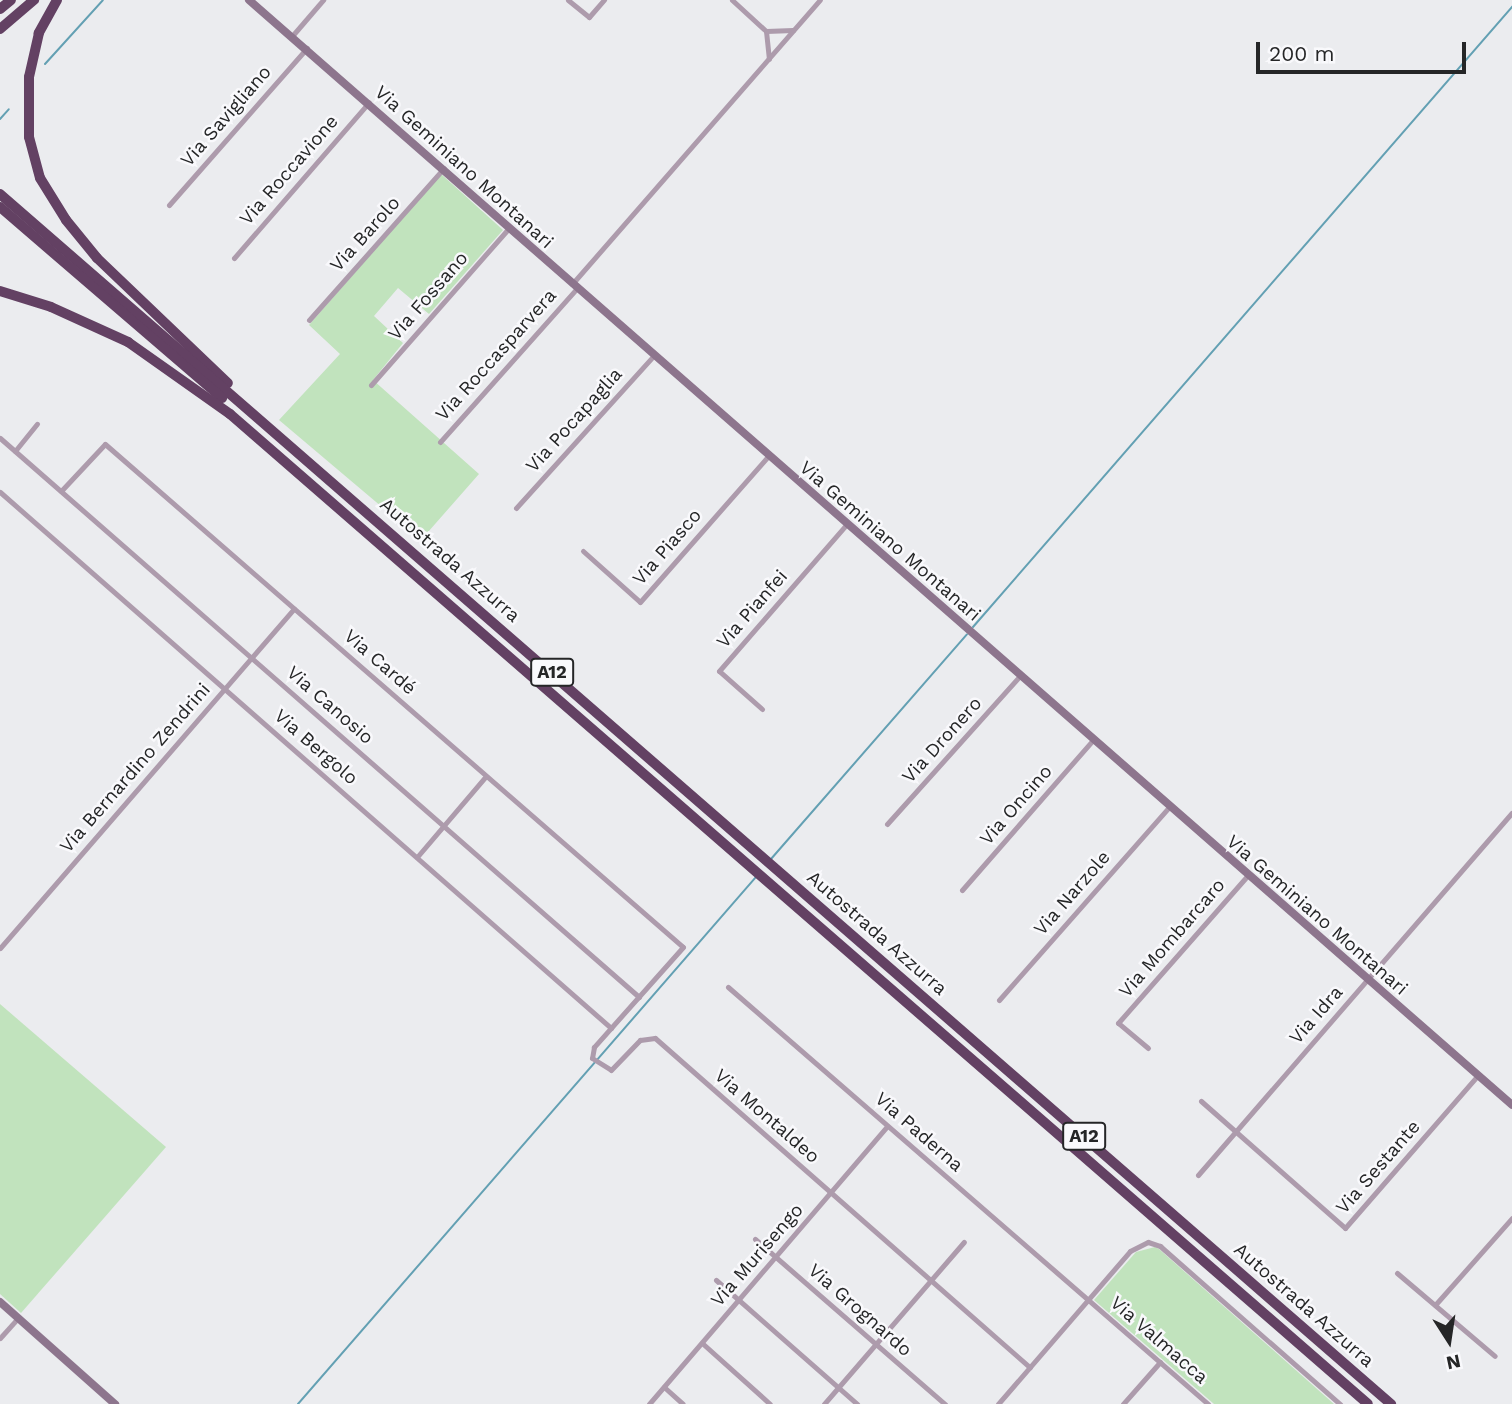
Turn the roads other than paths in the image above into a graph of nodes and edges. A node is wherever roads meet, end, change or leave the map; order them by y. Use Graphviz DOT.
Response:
graph roads {
  1 [pos="11,0"];
  2 [pos="34,0"];
  3 [pos="57,0"];
  4 [pos="249,0"];
  5 [pos="323,0"];
  6 [pos="568,0"];
  7 [pos="604,0"];
  8 [pos="732,0"];
  9 [pos="820,0"];
  10 [pos="0,9"];
  11 [pos="0,29"];
  12 [pos="794,30"];
  13 [pos="766,31"];
  14 [pos="292,36"];
  15 [pos="307,48"];
  16 [pos="769,59"];
  17 [pos="369,102"];
  18 [pos="444,168"];
  19 [pos="0,194"];
  20 [pos="169,205"];
  21 [pos="0,207"];
  22 [pos="508,229"];
  23 [pos="234,258"];
  24 [pos="574,286"];
  25 [pos="100,287"];
  26 [pos="0,292"];
  27 [pos="309,320"];
  28 [pos="655,354"];
  29 [pos="371,385"];
  30 [pos="37,424"];
  31 [pos="0,438"];
  32 [pos="440,442"];
  33 [pos="15,451"];
  34 [pos="769,455"];
  35 [pos="341,488"];
  36 [pos="61,491"];
  37 [pos="0,492"];
  38 [pos="332,500"];
  39 [pos="516,508"];
  40 [pos="847,524"];
  41 [pos="583,551"];
  42 [pos="294,608"];
  43 [pos="251,657"];
  44 [pos="1020,676"];
  45 [pos="225,688"];
  46 [pos="762,709"];
  47 [pos="1093,740"];
  48 [pos="486,776"];
  49 [pos="1169,807"];
  50 [pos="1512,813"];
  51 [pos="887,824"];
  52 [pos="443,827"];
  53 [pos="417,857"];
  54 [pos="1248,875"];
  55 [pos="962,890"];
  56 [pos="682,947"];
  57 [pos="0,948"];
  58 [pos="1367,979"];
  59 [pos="728,987"];
  60 [pos="639,997"];
  61 [pos="999,1000"];
  62 [pos="611,1028"];
  63 [pos="1148,1048"];
  64 [pos="1478,1076"];
  65 [pos="1201,1101"];
  66 [pos="1512,1105"];
  67 [pos="887,1126"];
  68 [pos="1236,1131"];
  69 [pos="1198,1175"];
  70 [pos="832,1194"];
  71 [pos="1512,1218"];
  72 [pos="755,1239"];
  73 [pos="964,1242"];
  74 [pos="776,1258"];
  75 [pos="1397,1273"];
  76 [pos="716,1280"];
  77 [pos="932,1280"];
  78 [pos="739,1300"];
  79 [pos="1090,1300"];
  80 [pos="0,1302"];
  81 [pos="1435,1305"];
  82 [pos="18,1318"];
  83 [pos="0,1338"];
  84 [pos="702,1343"];
  85 [pos="875,1344"];
  86 [pos="1495,1356"];
  87 [pos="1160,1362"];
  88 [pos="1030,1367"];
  89 [pos="664,1387"];
  90 [pos="838,1387"];
  91 [pos="114,1404"];
  92 [pos="649,1404"];
  93 [pos="684,1404"];
  94 [pos="770,1404"];
  95 [pos="824,1404"];
  96 [pos="857,1404"];
  97 [pos="945,1404"];
  98 [pos="998,1404"];
  99 [pos="1124,1404"];
  100 [pos="1208,1404"];
  101 [pos="1340,1404"];
  102 [pos="1367,1404"];
  103 [pos="1391,1404"];
  1 -- 10 [label="highway"];
  2 -- 11 [label="highway"];
  3 -- 35 [label="highway"];
  4 -- 14 [label="street, Via Geminiano Montanari"];
  5 -- 14 [label="street"];
  6 -- 7 [label="street"];
  8 -- 13 [label="street"];
  9 -- 12 [label="street, Via Roccasparvera"];
  12 -- 13 [label="street"];
  12 -- 16 [label="street, Via Roccasparvera"];
  13 -- 16 [label="street"];
  14 -- 15 [label="street, Via Geminiano Montanari"];
  15 -- 17 [label="street, Via Geminiano Montanari"];
  15 -- 20 [label="street, Via Savigliano"];
  16 -- 24 [label="street, Via Roccasparvera"];
  17 -- 18 [label="street, Via Geminiano Montanari"];
  17 -- 23 [label="street, Via Roccavione"];
  18 -- 22 [label="street, Via Geminiano Montanari"];
  18 -- 27 [label="street, Via Barolo"];
  19 -- 25 [label="highway"];
  21 -- 25 [label="highway"];
  22 -- 24 [label="street, Via Geminiano Montanari"];
  22 -- 29 [label="street, Via Fossano"];
  24 -- 28 [label="street, Via Geminiano Montanari"];
  24 -- 32 [label="street, Via Roccasparvera"];
  25 -- 35 [label="highway"];
  25 -- 38 [label="highway"];
  26 -- 38 [label="highway"];
  28 -- 34 [label="street, Via Geminiano Montanari"];
  28 -- 39 [label="street, Via Pocapaglia"];
  30 -- 33 [label="street"];
  31 -- 33 [label="street, Via Canosio"];
  33 -- 36 [label="street, Via Canosio"];
  34 -- 40 [label="street, Via Geminiano Montanari"];
  34 -- 41 [label="street, Via Piasco"];
  35 -- 103 [label="highway, Autostrada Azzurra / A12"];
  36 -- 42 [label="street, Via Cardé"];
  36 -- 43 [label="street, Via Canosio"];
  37 -- 45 [label="street, Via Bergolo"];
  38 -- 102 [label="highway, Autostrada Azzurra / A12"];
  40 -- 44 [label="street, Via Geminiano Montanari"];
  40 -- 46 [label="street, Via Pianfei"];
  42 -- 43 [label="street, Via Bernardino Zendrini"];
  42 -- 48 [label="street, Via Cardé"];
  43 -- 45 [label="street, Via Bernardino Zendrini"];
  43 -- 52 [label="street, Via Canosio"];
  44 -- 47 [label="street, Via Geminiano Montanari"];
  44 -- 51 [label="street, Via Dronero"];
  45 -- 53 [label="street, Via Bergolo"];
  45 -- 57 [label="street, Via Bernardino Zendrini"];
  47 -- 49 [label="street, Via Geminiano Montanari"];
  47 -- 55 [label="street, Via Oncino"];
  48 -- 52 [label="street"];
  48 -- 56 [label="street, Via Cardé"];
  49 -- 54 [label="street, Via Geminiano Montanari"];
  49 -- 61 [label="street, Via Narzole"];
  50 -- 58 [label="street, Via Idra"];
  52 -- 53 [label="street"];
  52 -- 60 [label="street, Via Canosio"];
  53 -- 62 [label="street, Via Bergolo"];
  54 -- 58 [label="street, Via Geminiano Montanari"];
  54 -- 63 [label="street, Via Mombarcaro"];
  56 -- 60 [label="street, Via Montaldeo"];
  58 -- 64 [label="street, Via Geminiano Montanari"];
  58 -- 68 [label="street, Via Idra"];
  59 -- 67 [label="street, Via Paderna"];
  60 -- 62 [label="street, Via Montaldeo"];
  62 -- 70 [label="street, Via Montaldeo"];
  64 -- 66 [label="street, Via Geminiano Montanari"];
  64 -- 68 [label="street, Via Sestante"];
  65 -- 68 [label="street, Via Sestante"];
  67 -- 70 [label="street, Via Murisengo"];
  67 -- 79 [label="street, Via Paderna"];
  68 -- 69 [label="street, Via Idra"];
  70 -- 74 [label="street, Via Murisengo"];
  70 -- 77 [label="street, Via Montaldeo"];
  71 -- 81 [label="street"];
  72 -- 74 [label="street, Via Grognardo"];
  73 -- 77 [label="street"];
  74 -- 78 [label="street, Via Murisengo"];
  74 -- 85 [label="street, Via Grognardo"];
  75 -- 81 [label="street"];
  76 -- 78 [label="street"];
  77 -- 85 [label="street"];
  77 -- 88 [label="street, Via Montaldeo"];
  78 -- 84 [label="street, Via Murisengo"];
  78 -- 90 [label="street"];
  79 -- 87 [label="street, Via Valmacca"];
  79 -- 88 [label="street"];
  79 -- 101 [label="street"];
  80 -- 82 [label="street"];
  81 -- 86 [label="street"];
  82 -- 83 [label="street"];
  82 -- 91 [label="street"];
  84 -- 89 [label="street, Via Murisengo"];
  84 -- 94 [label="street"];
  85 -- 90 [label="street"];
  85 -- 97 [label="street, Via Grognardo"];
  87 -- 99 [label="street"];
  87 -- 100 [label="street, Via Valmacca"];
  88 -- 98 [label="street"];
  89 -- 92 [label="street, Via Murisengo"];
  89 -- 93 [label="street"];
  90 -- 95 [label="street"];
  90 -- 96 [label="street"];
}
